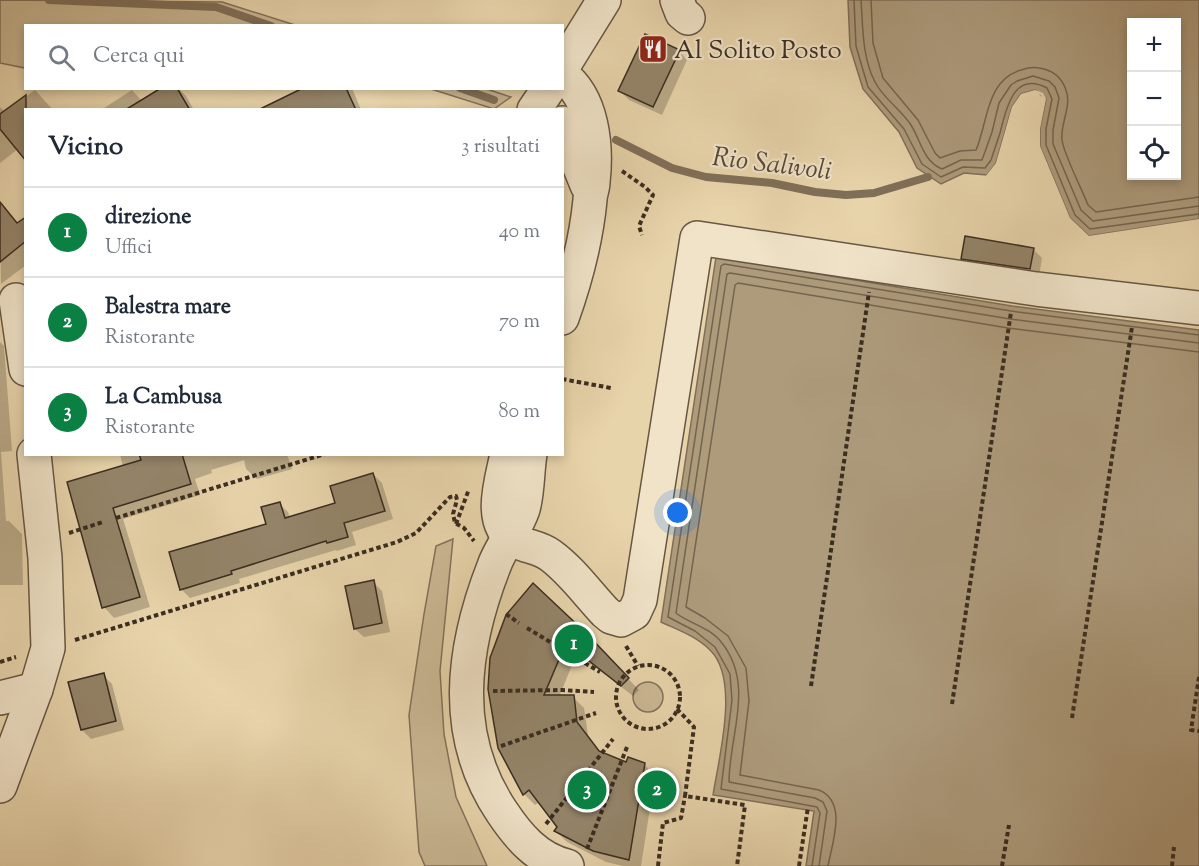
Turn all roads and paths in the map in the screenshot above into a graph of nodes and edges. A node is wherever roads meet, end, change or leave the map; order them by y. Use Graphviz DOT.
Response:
graph roads {
  1 [pos="604,0"];
  2 [pos="564,65"];
  3 [pos="564,87"];
  4 [pos="564,128"];
  5 [pos="619,169"];
  6 [pos="590,198"];
  7 [pos="642,235"];
  8 [pos="870,282"];
  9 [pos="14,301"];
  10 [pos="1012,306"];
  11 [pos="1199,308"];
  12 [pos="564,312"];
  13 [pos="1133,320"];
  14 [pos="24,358"];
  15 [pos="564,380"];
  16 [pos="612,388"];
  17 [pos="34,456"];
  18 [pos="319,456"];
  19 [pos="507,456"];
  20 [pos="531,456"];
  21 [pos="117,519"];
  22 [pos="464,528"];
  23 [pos="510,536"];
  24 [pos="527,628"];
  25 [pos="48,648"];
  26 [pos="0,663"];
  27 [pos="600,672"];
  28 [pos="1199,677"];
  29 [pos="812,686"];
  30 [pos="36,689"];
  31 [pos="508,691"];
  32 [pos="594,692"];
  33 [pos="0,698"];
  34 [pos="951,704"];
  35 [pos="677,709"];
  36 [pos="596,713"];
  37 [pos="1072,718"];
  38 [pos="1199,731"];
  39 [pos="613,739"];
  40 [pos="627,747"];
  41 [pos="475,755"];
  42 [pos="0,786"];
  43 [pos="686,796"];
  44 [pos="808,807"];
  45 [pos="1009,825"];
  46 [pos="529,845"];
  47 [pos="1174,847"];
  48 [pos="575,861"];
  49 [pos="658,866"];
  50 [pos="737,866"];
  51 [pos="799,866"];
  52 [pos="1002,866"];
  53 [pos="1172,866"];
  1 -- 2 [label="street"];
  3 -- 6 [label="street"];
  4 -- 6 [label="street"];
  5 -- 7 [label="path"];
  6 -- 12 [label="street"];
  8 -- 29 [label="path"];
  9 -- 14 [label="street"];
  10 -- 34 [label="path"];
  11 -- 23 [label="street"];
  13 -- 37 [label="path"];
  15 -- 16 [label="path"];
  17 -- 25 [label="street"];
  18 -- 21 [label="path"];
  19 -- 23 [label="street"];
  20 -- 23 [label="street"];
  22 -- 25 [label="path"];
  23 -- 41 [label="street"];
  24 -- 27 [label="path"];
  25 -- 26 [label="path"];
  25 -- 30 [label="street"];
  28 -- 38 [label="path"];
  30 -- 33 [label="street"];
  30 -- 42 [label="street"];
  31 -- 32 [label="path"];
  35 -- 35 [label="path"];
  35 -- 43 [label="path"];
  36 -- 41 [label="path"];
  39 -- 46 [label="path"];
  40 -- 48 [label="path"];
  41 -- 46 [label="street"];
  43 -- 49 [label="path"];
  43 -- 50 [label="path"];
  44 -- 51 [label="path"];
  45 -- 52 [label="path"];
  46 -- 48 [label="street"];
  47 -- 53 [label="path"];
}
